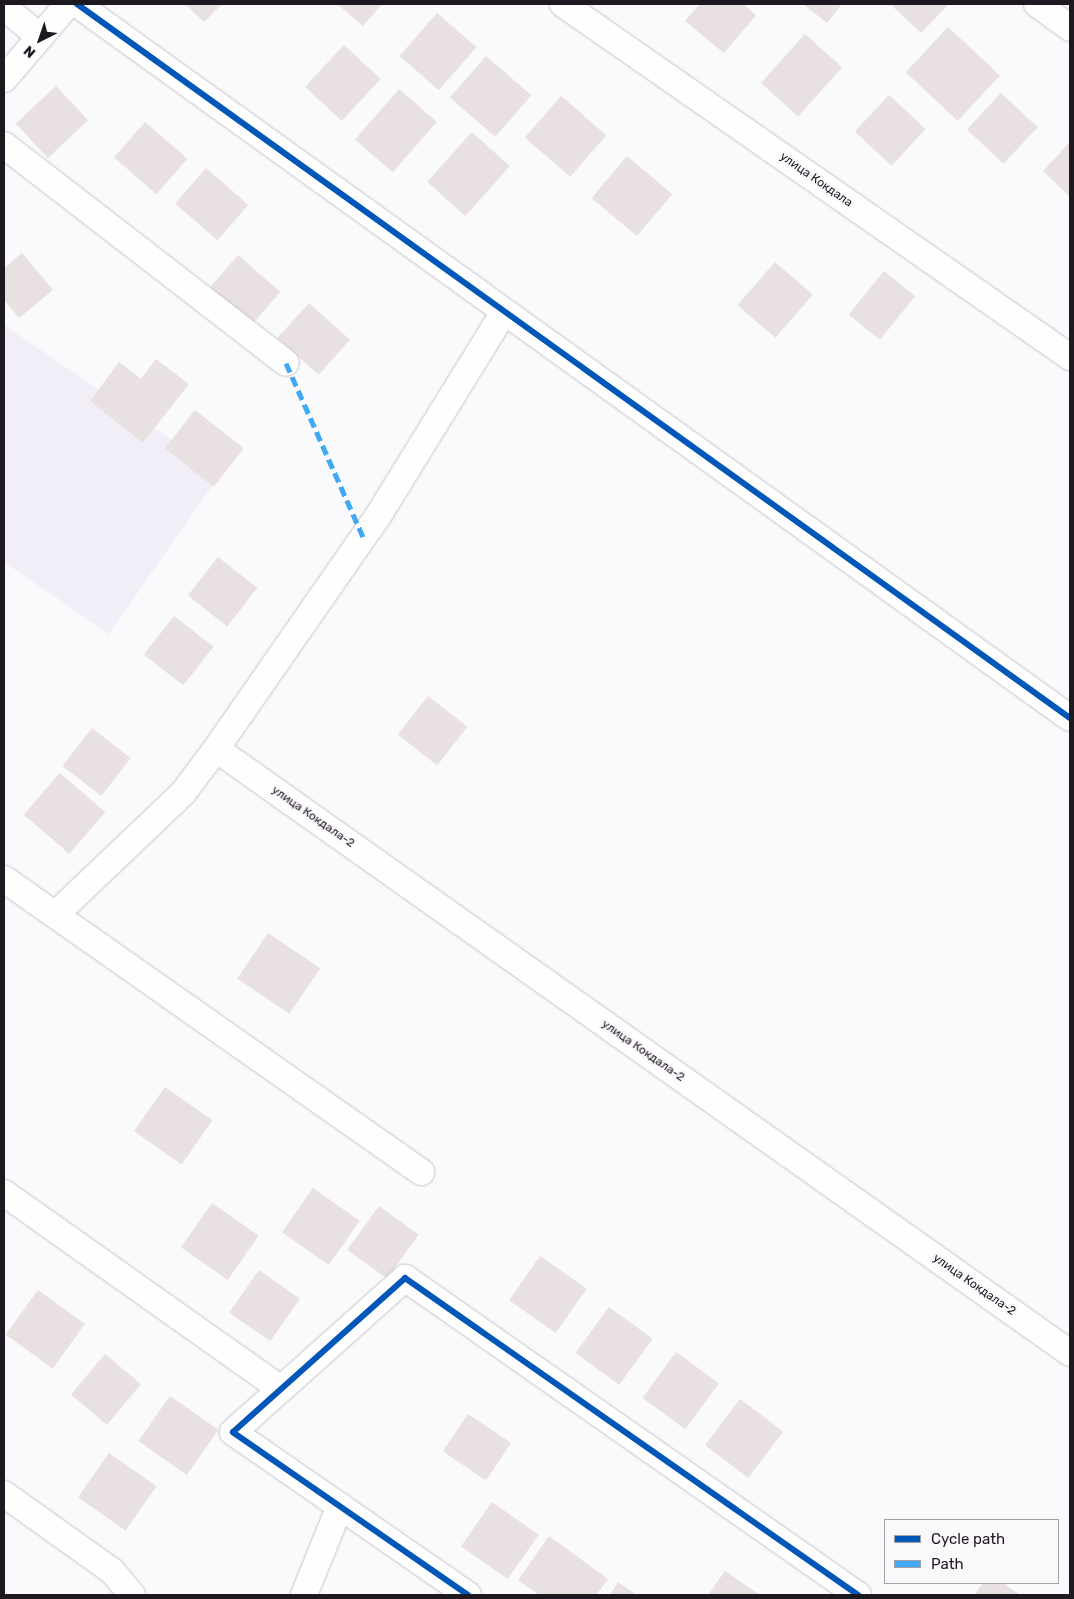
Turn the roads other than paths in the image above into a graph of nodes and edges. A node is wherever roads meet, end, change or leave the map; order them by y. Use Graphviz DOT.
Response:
graph roads {
  1 [pos="68,4"];
  2 [pos="77,4"];
  3 [pos="563,4"];
  4 [pos="1037,4"];
  5 [pos="4,7"];
  6 [pos="1070,28"];
  7 [pos="40,37"];
  8 [pos="4,79"];
  9 [pos="4,145"];
  10 [pos="504,312"];
  11 [pos="1070,357"];
  12 [pos="286,363"];
  13 [pos="1070,718"];
  14 [pos="216,749"];
  15 [pos="4,879"];
  16 [pos="54,915"];
  17 [pos="421,1172"];
  18 [pos="4,1193"];
  19 [pos="1070,1353"];
  20 [pos="281,1389"];
  21 [pos="4,1494"];
  22 [pos="340,1506"];
  23 [pos="132,1595"];
  24 [pos="304,1595"];
  25 [pos="468,1595"];
  26 [pos="858,1595"];
  1 -- 7 [label="street"];
  2 -- 10 [label="street"];
  3 -- 11 [label="street, улица Кокдала"];
  4 -- 6 [label="street"];
  5 -- 7 [label="street"];
  7 -- 8 [label="street"];
  9 -- 12 [label="street"];
  10 -- 13 [label="street"];
  10 -- 14 [label="street"];
  14 -- 16 [label="street"];
  14 -- 19 [label="street, улица Кокдала-2"];
  15 -- 16 [label="street"];
  16 -- 17 [label="street"];
  18 -- 20 [label="street"];
  20 -- 22 [label="street"];
  20 -- 26 [label="street"];
  21 -- 23 [label="street"];
  22 -- 24 [label="street"];
  22 -- 25 [label="street"];
}
